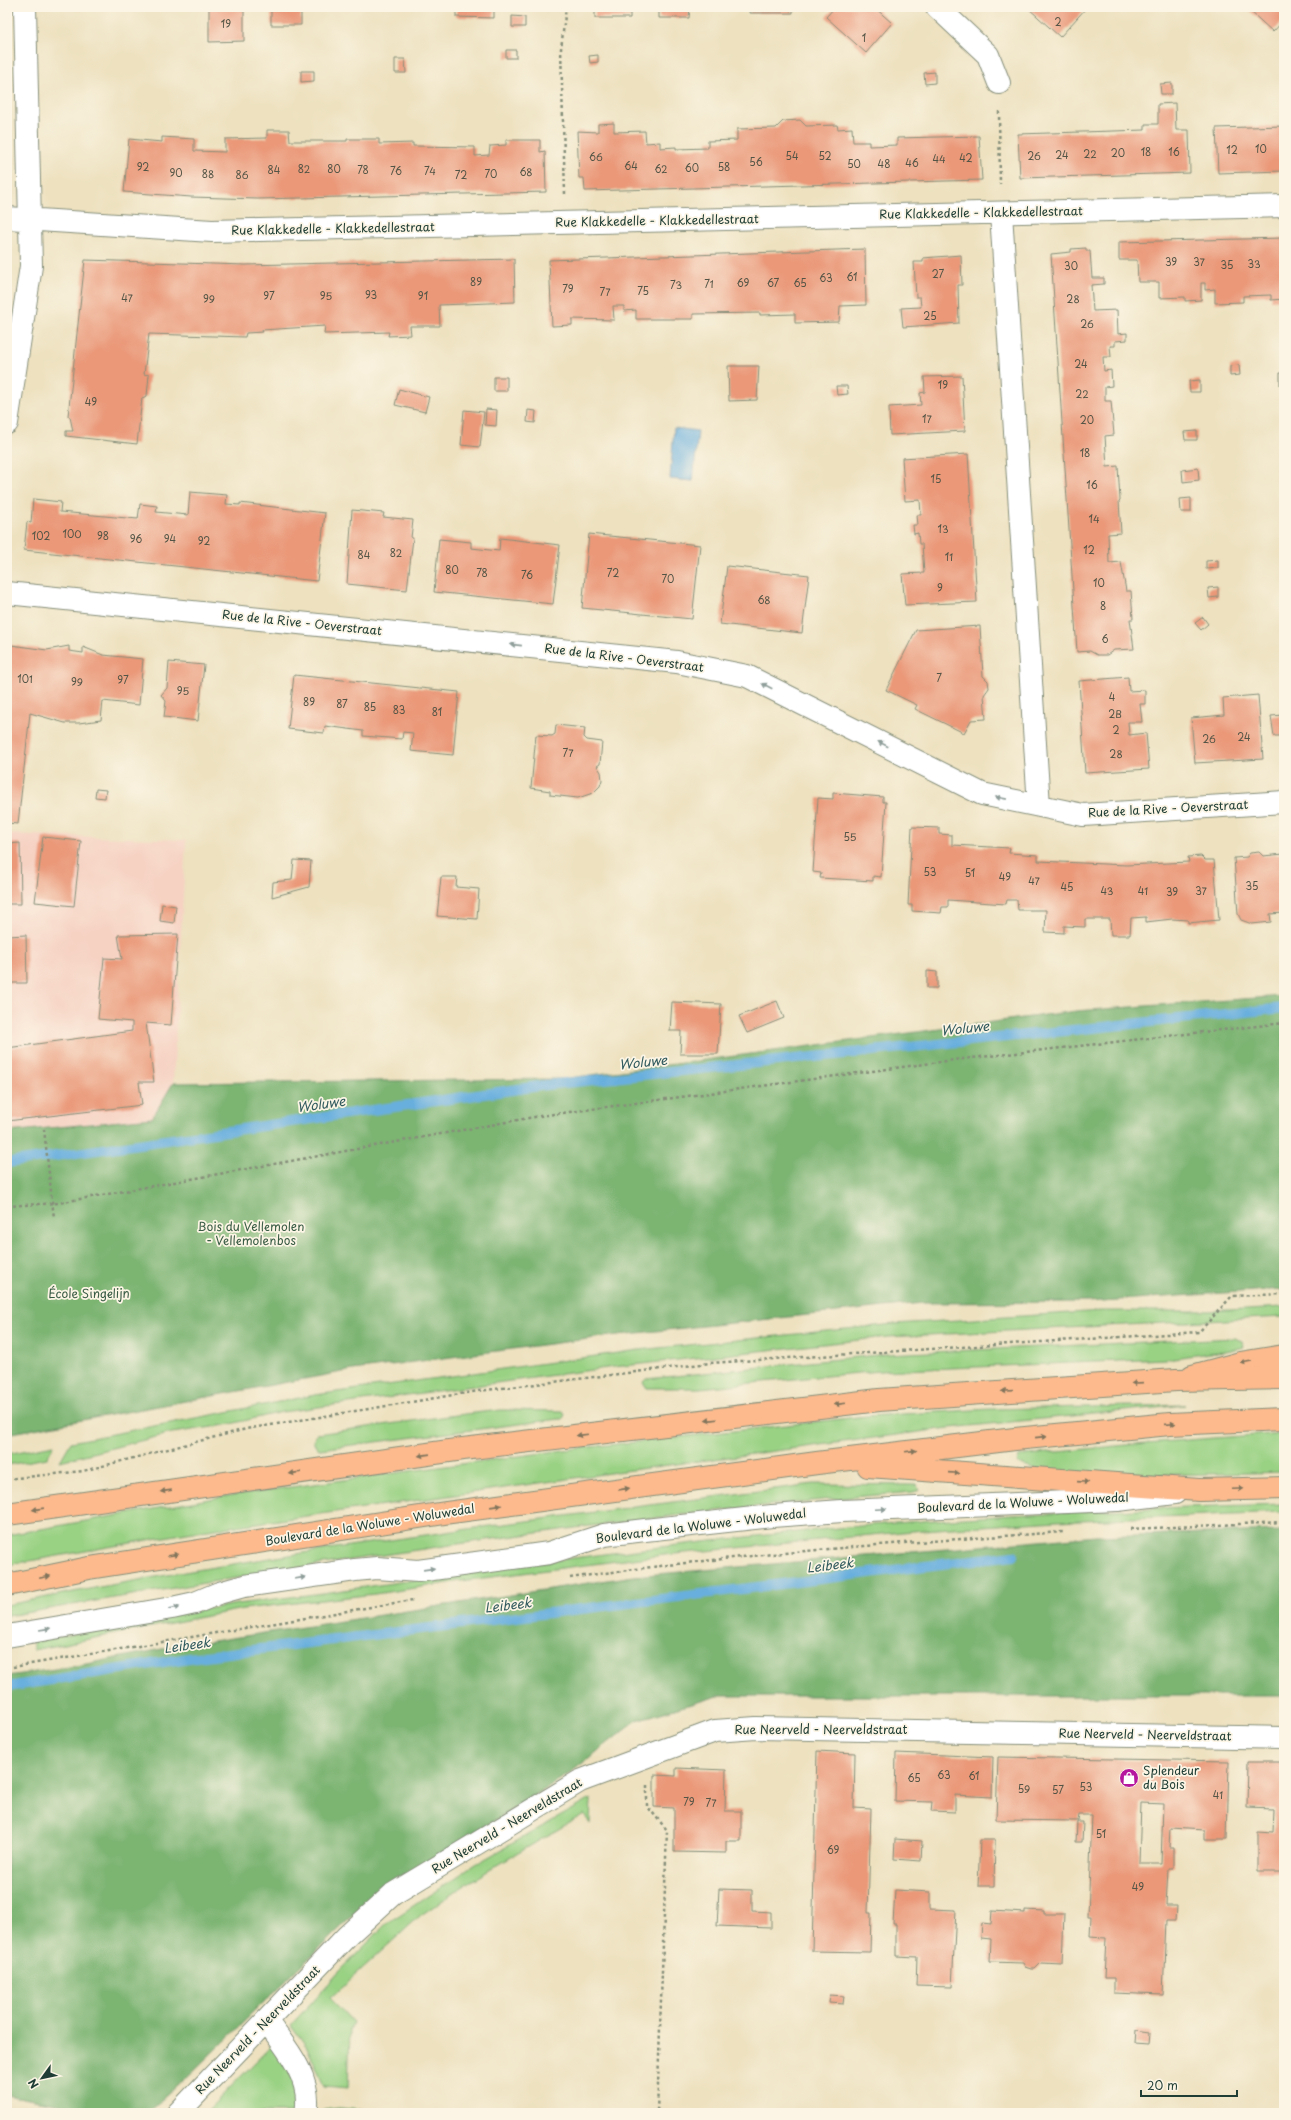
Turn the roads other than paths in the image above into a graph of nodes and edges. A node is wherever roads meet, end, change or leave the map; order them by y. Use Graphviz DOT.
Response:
graph roads {
  1 [pos="25,7"];
  2 [pos="937,7"];
  3 [pos="999,83"];
  4 [pos="1284,206"];
  5 [pos="1001,213"];
  6 [pos="7,218"];
  7 [pos="30,220"];
  8 [pos="7,423"];
  9 [pos="7,592"];
  10 [pos="1284,802"];
  11 [pos="1039,806"];
  12 [pos="1284,1356"];
  13 [pos="1284,1378"];
  14 [pos="1176,1380"];
  15 [pos="1284,1419"];
  16 [pos="817,1463"];
  17 [pos="1284,1488"];
  18 [pos="1199,1490"];
  19 [pos="7,1514"];
  20 [pos="7,1586"];
  21 [pos="7,1636"];
  22 [pos="1284,1738"];
  23 [pos="267,2022"];
  24 [pos="178,2113"];
  25 [pos="306,2113"];
  1 -- 7 [label="street"];
  2 -- 3 [label="street"];
  4 -- 5 [label="street, Rue Klakkedelle - Klakkedellestraat"];
  5 -- 7 [label="street, Rue Klakkedelle - Klakkedellestraat"];
  5 -- 11 [label="street"];
  6 -- 7 [label="street, Rue Klakkedelle - Klakkedellestraat"];
  7 -- 8 [label="street"];
  11 -- 9 [label="street, Rue de la Rive - Oeverstraat, one-way"];
  10 -- 11 [label="street, Rue de la Rive - Oeverstraat"];
  12 -- 14 [label="main road, one-way"];
  13 -- 14 [label="main road"];
  14 -- 19 [label="main road, one-way"];
  16 -- 15 [label="main road, Boulevard de la Woluwe - Woluwedal, one-way"];
  16 -- 18 [label="main road, one-way"];
  20 -- 16 [label="main road, Boulevard de la Woluwe - Woluwedal, one-way"];
  18 -- 17 [label="main road, Boulevard de la Woluwe - Woluwedal, one-way"];
  21 -- 18 [label="street, Boulevard de la Woluwe - Woluwedal, one-way"];
  22 -- 23 [label="street, Rue Neerveld - Neerveldstraat"];
  23 -- 24 [label="street, Rue Neerveld - Neerveldstraat"];
  23 -- 25 [label="street"];
}
